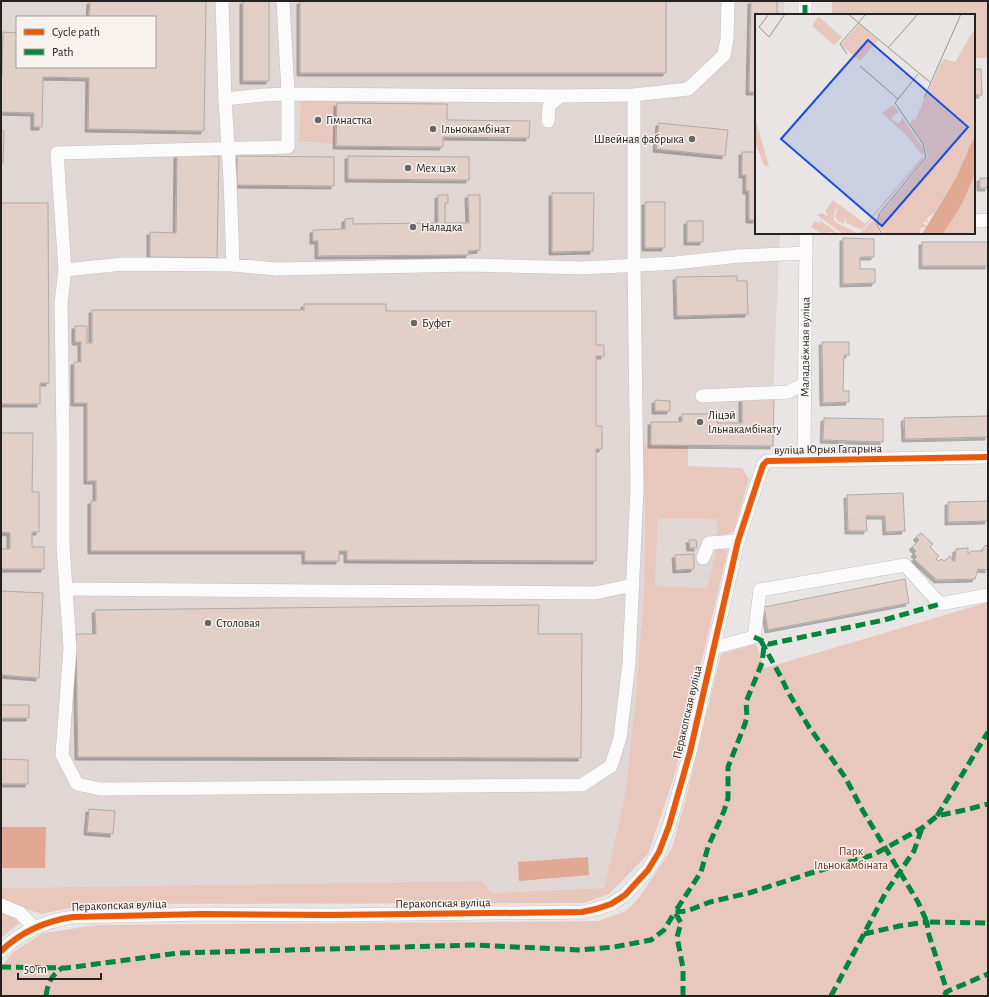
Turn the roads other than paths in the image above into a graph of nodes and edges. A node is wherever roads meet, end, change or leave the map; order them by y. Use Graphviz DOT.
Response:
graph roads {
  1 [pos="222,1"];
  2 [pos="284,1"];
  3 [pos="728,1"];
  4 [pos="805,1"];
  5 [pos="805,14"];
  6 [pos="288,94"];
  7 [pos="634,95"];
  8 [pos="560,96"];
  9 [pos="225,99"];
  10 [pos="548,121"];
  11 [pos="229,148"];
  12 [pos="988,220"];
  13 [pos="975,221"];
  14 [pos="806,234"];
  15 [pos="806,253"];
  16 [pos="233,265"];
  17 [pos="634,266"];
  18 [pos="65,270"];
  19 [pos="804,384"];
  20 [pos="702,396"];
  21 [pos="988,457"];
  22 [pos="804,460"];
  23 [pos="738,541"];
  24 [pos="703,558"];
  25 [pos="633,586"];
  26 [pos="66,589"];
  27 [pos="988,595"];
  28 [pos="713,648"];
  29 [pos="1,905"];
  30 [pos="34,927"];
  31 [pos="1,951"];
  1 -- 9 [label="street"];
  2 -- 6 [label="street"];
  3 -- 7 [label="street"];
  4 -- 5 [label="street"];
  6 -- 8 [label="street"];
  6 -- 9 [label="street"];
  6 -- 11 [label="street"];
  7 -- 8 [label="street"];
  7 -- 17 [label="street"];
  8 -- 10 [label="street"];
  9 -- 11 [label="street"];
  11 -- 16 [label="street"];
  11 -- 18 [label="street"];
  12 -- 13 [label="street"];
  14 -- 15 [label="street, Маладзёжная вуліца"];
  15 -- 17 [label="street"];
  15 -- 19 [label="street, Маладзёжная вуліца"];
  16 -- 17 [label="street"];
  16 -- 18 [label="street"];
  17 -- 25 [label="street"];
  18 -- 26 [label="street"];
  19 -- 20 [label="street"];
  19 -- 22 [label="street, Маладзёжная вуліца"];
  21 -- 22 [label="street, вуліца Юрыя Гагарына"];
  22 -- 23 [label="street, вуліца Юрыя Гагарына"];
  23 -- 24 [label="street"];
  23 -- 28 [label="street, вуліца Юрыя Гагарына"];
  25 -- 26 [label="street"];
  25 -- 26 [label="street"];
  27 -- 28 [label="street"];
  28 -- 30 [label="street, Перакопская вуліца"];
  29 -- 30 [label="street"];
  30 -- 31 [label="street, Перакопская вуліца"];
}
